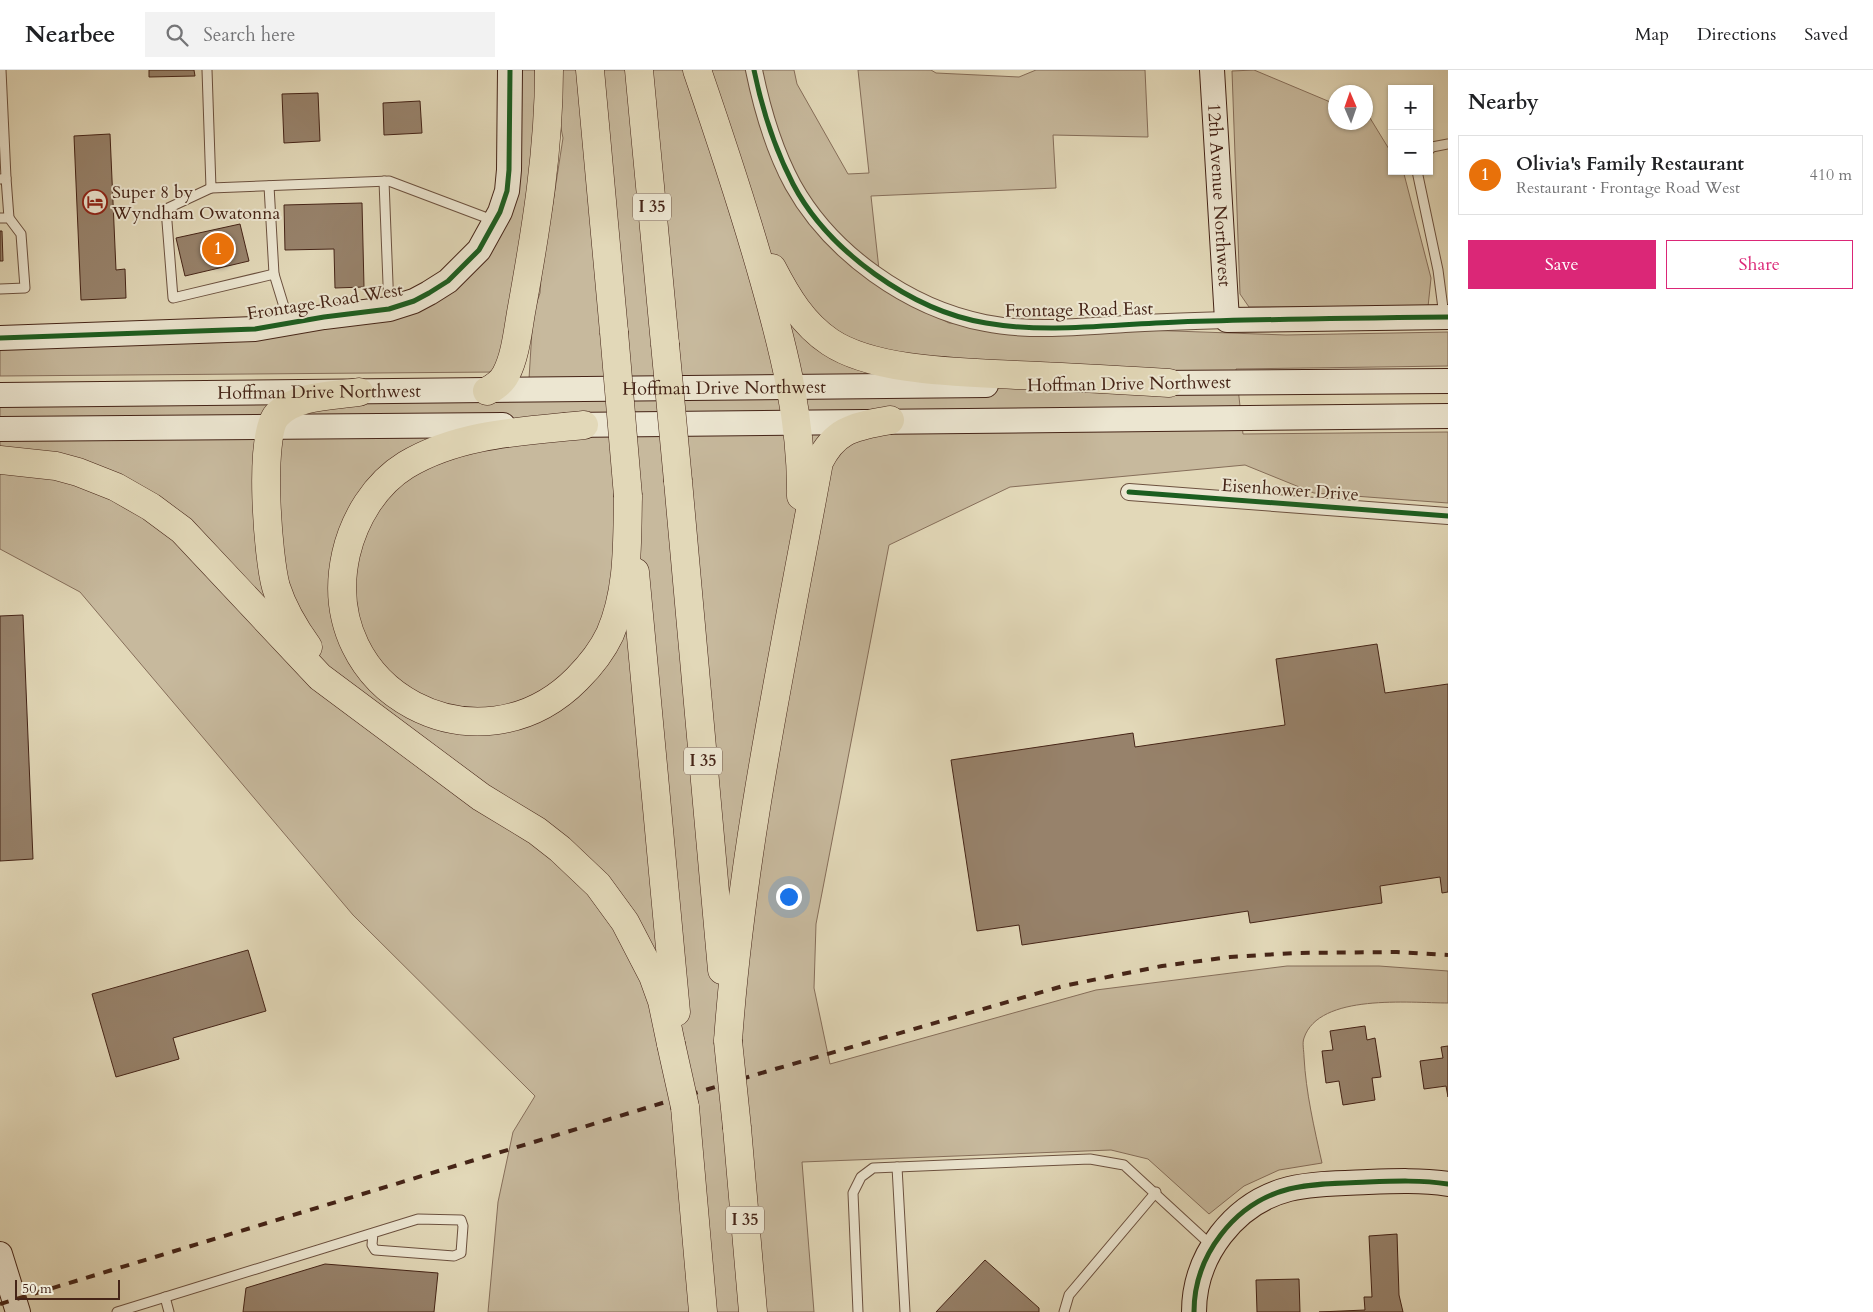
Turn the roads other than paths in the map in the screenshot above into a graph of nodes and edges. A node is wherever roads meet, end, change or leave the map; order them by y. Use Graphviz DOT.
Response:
graph roads {
  1 [pos="1,70"];
  2 [pos="207,70"];
  3 [pos="510,70"];
  4 [pos="549,70"];
  5 [pos="590,70"];
  6 [pos="640,70"];
  7 [pos="697,70"];
  8 [pos="754,70"];
  9 [pos="1212,70"];
  10 [pos="1448,144"];
  11 [pos="1433,147"];
  12 [pos="1418,175"];
  13 [pos="3,179"];
  14 [pos="384,181"];
  15 [pos="268,186"];
  16 [pos="211,188"];
  17 [pos="744,207"];
  18 [pos="4,218"];
  19 [pos="495,221"];
  20 [pos="274,274"];
  21 [pos="0,289"];
  22 [pos="389,309"];
  23 [pos="1446,317"];
  24 [pos="1227,320"];
  25 [pos="289,324"];
  26 [pos="0,338"];
  27 [pos="1448,381"];
  28 [pos="1169,383"];
  29 [pos="791,389"];
  30 [pos="487,391"];
  31 [pos="359,392"];
  32 [pos="0,395"];
  33 [pos="1448,416"];
  34 [pos="890,420"];
  35 [pos="798,422"];
  36 [pos="584,425"];
  37 [pos="269,426"];
  38 [pos="0,429"];
  39 [pos="0,460"];
  40 [pos="1129,492"];
  41 [pos="628,496"];
  42 [pos="1448,516"];
  43 [pos="792,607"];
  44 [pos="377,720"];
  45 [pos="728,1041"];
  46 [pos="676,1044"];
  47 [pos="897,1167"];
  48 [pos="1448,1184"];
  49 [pos="1156,1192"];
  50 [pos="373,1233"];
  51 [pos="1213,1246"];
  52 [pos="0,1254"];
  53 [pos="165,1297"];
  54 [pos="18,1312"];
  55 [pos="117,1312"];
  56 [pos="169,1312"];
  57 [pos="703,1312"];
  58 [pos="753,1312"];
  59 [pos="858,1312"];
  60 [pos="905,1312"];
  61 [pos="1064,1312"];
  62 [pos="1194,1312"];
  1 -- 13 [label="lane"];
  2 -- 16 [label="lane"];
  3 -- 19 [label="main road, Frontage Road West"];
  4 -- 30 [label="highway"];
  5 -- 41 [label="highway, bridge"];
  6 -- 45 [label="highway, I 35, bridge"];
  7 -- 17 [label="highway"];
  8 -- 24 [label="street, Frontage Road East"];
  9 -- 24 [label="main road, 12th Avenue Northwest"];
  10 -- 11 [label="lane"];
  12 -- 23 [label="lane"];
  13 -- 18 [label="lane"];
  14 -- 15 [label="lane"];
  14 -- 19 [label="lane"];
  14 -- 22 [label="lane"];
  15 -- 16 [label="lane"];
  15 -- 20 [label="lane"];
  16 -- 20 [label="lane"];
  17 -- 28 [label="highway"];
  17 -- 29 [label="highway"];
  18 -- 21 [label="lane"];
  19 -- 22 [label="main road, Frontage Road West"];
  20 -- 25 [label="lane"];
  22 -- 25 [label="main road, Frontage Road West"];
  23 -- 24 [label="main road, Frontage Road East"];
  25 -- 26 [label="main road, Frontage Road West"];
  27 -- 28 [label="main road, Hoffman Drive Northwest"];
  28 -- 29 [label="main road, Hoffman Drive Northwest"];
  29 -- 30 [label="main road, Hoffman Drive Northwest"];
  29 -- 35 [label="highway"];
  30 -- 31 [label="main road, Hoffman Drive Northwest"];
  31 -- 32 [label="main road, Hoffman Drive Northwest"];
  31 -- 37 [label="highway"];
  33 -- 34 [label="main road, Hoffman Drive Northwest"];
  34 -- 35 [label="main road, Hoffman Drive Northwest"];
  34 -- 43 [label="highway"];
  35 -- 36 [label="main road, Hoffman Drive Northwest"];
  35 -- 43 [label="highway"];
  36 -- 37 [label="main road, Hoffman Drive Northwest"];
  36 -- 41 [label="highway"];
  37 -- 38 [label="main road, Hoffman Drive Northwest"];
  37 -- 44 [label="highway"];
  39 -- 44 [label="highway"];
  40 -- 42 [label="street, Eisenhower Drive"];
  41 -- 46 [label="highway"];
  43 -- 45 [label="highway"];
  44 -- 46 [label="highway"];
  45 -- 58 [label="highway, I 35, bridge"];
  46 -- 57 [label="highway, bridge"];
  47 -- 49 [label="lane"];
  47 -- 59 [label="lane"];
  47 -- 60 [label="lane"];
  48 -- 51 [label="main road"];
  49 -- 51 [label="lane"];
  49 -- 61 [label="lane"];
  50 -- 50 [label="lane"];
  50 -- 53 [label="lane"];
  51 -- 62 [label="main road"];
  52 -- 54 [label="main road"];
  53 -- 55 [label="lane"];
  53 -- 56 [label="lane"];
}
